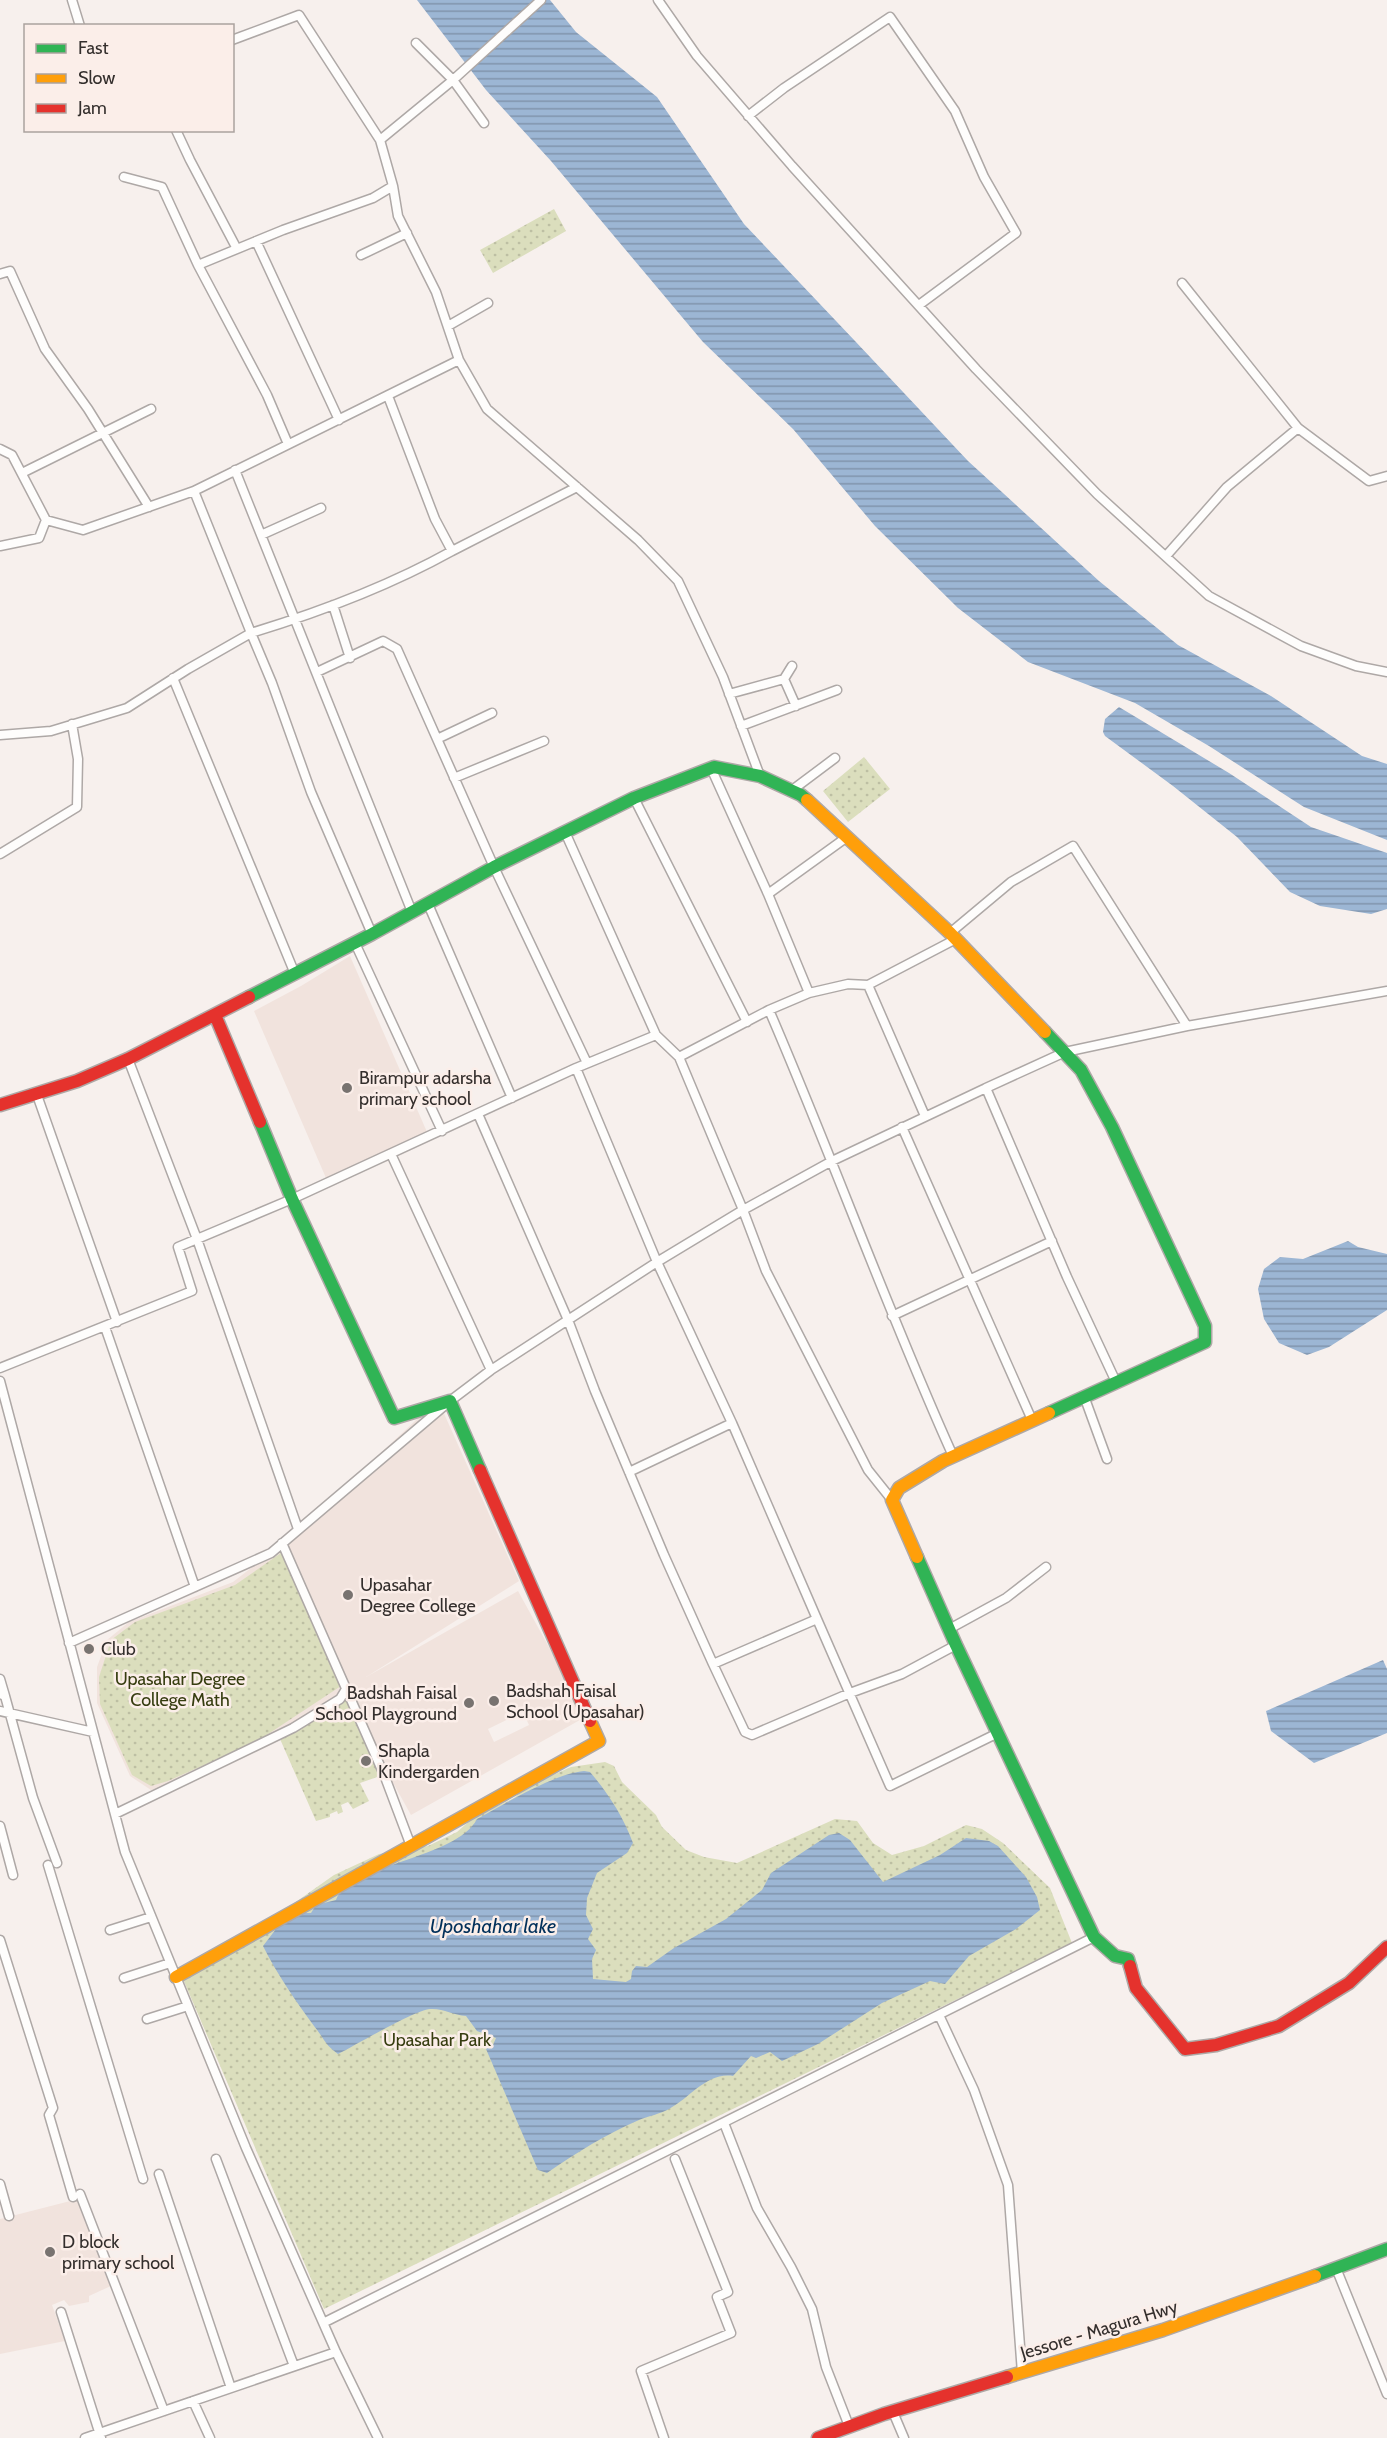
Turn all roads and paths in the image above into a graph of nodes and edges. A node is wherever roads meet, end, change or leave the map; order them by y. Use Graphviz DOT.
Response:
graph roads {
  1 [pos="72,0"];
  2 [pos="541,0"];
  3 [pos="658,0"];
  4 [pos="79,24"];
  5 [pos="234,39"];
  6 [pos="416,43"];
  7 [pos="453,80"];
  8 [pos="748,116"];
  9 [pos="484,123"];
  10 [pos="177,132"];
  11 [pos="380,140"];
  12 [pos="124,177"];
  13 [pos="393,186"];
  14 [pos="407,233"];
  15 [pos="256,241"];
  16 [pos="237,249"];
  17 [pos="361,255"];
  18 [pos="198,265"];
  19 [pos="0,274"];
  20 [pos="1182,283"];
  21 [pos="488,303"];
  22 [pos="919,305"];
  23 [pos="448,326"];
  24 [pos="459,360"];
  25 [pos="388,396"];
  26 [pos="151,409"];
  27 [pos="339,420"];
  28 [pos="1298,429"];
  29 [pos="102,432"];
  30 [pos="288,444"];
  31 [pos="0,449"];
  32 [pos="235,470"];
  33 [pos="21,473"];
  34 [pos="1387,476"];
  35 [pos="577,487"];
  36 [pos="194,491"];
  37 [pos="148,507"];
  38 [pos="321,508"];
  39 [pos="46,520"];
  40 [pos="261,535"];
  41 [pos="0,546"];
  42 [pos="452,551"];
  43 [pos="1166,555"];
  44 [pos="333,605"];
  45 [pos="296,620"];
  46 [pos="251,633"];
  47 [pos="350,658"];
  48 [pos="792,666"];
  49 [pos="317,672"];
  50 [pos="1387,672"];
  51 [pos="173,678"];
  52 [pos="784,679"];
  53 [pos="837,690"];
  54 [pos="729,694"];
  55 [pos="796,706"];
  56 [pos="492,713"];
  57 [pos="72,724"];
  58 [pos="741,726"];
  59 [pos="0,735"];
  60 [pos="437,739"];
  61 [pos="543,741"];
  62 [pos="835,758"];
  63 [pos="711,768"];
  64 [pos="760,776"];
  65 [pos="454,778"];
  66 [pos="791,790"];
  67 [pos="634,798"];
  68 [pos="564,832"];
  69 [pos="847,837"];
  70 [pos="0,854"];
  71 [pos="494,867"];
  72 [pos="768,894"];
  73 [pos="428,904"];
  74 [pos="412,912"];
  75 [pos="372,934"];
  76 [pos="953,936"];
  77 [pos="355,943"];
  78 [pos="295,974"];
  79 [pos="868,986"];
  80 [pos="1387,991"];
  81 [pos="809,993"];
  82 [pos="769,1011"];
  83 [pos="214,1015"];
  84 [pos="747,1022"];
  85 [pos="1187,1026"];
  86 [pos="656,1035"];
  87 [pos="1065,1052"];
  88 [pos="679,1057"];
  89 [pos="128,1059"];
  90 [pos="586,1064"];
  91 [pos="576,1068"];
  92 [pos="986,1088"];
  93 [pos="38,1095"];
  94 [pos="512,1098"];
  95 [pos="0,1105"];
  96 [pos="478,1114"];
  97 [pos="925,1116"];
  98 [pos="902,1127"];
  99 [pos="442,1131"];
  100 [pos="391,1154"];
  101 [pos="832,1161"];
  102 [pos="292,1199"];
  103 [pos="743,1210"];
  104 [pos="197,1239"];
  105 [pos="1052,1241"];
  106 [pos="657,1262"];
  107 [pos="970,1279"];
  108 [pos="892,1316"];
  109 [pos="568,1320"];
  110 [pos="117,1322"];
  111 [pos="105,1327"];
  112 [pos="0,1368"];
  113 [pos="491,1370"];
  114 [pos="0,1381"];
  115 [pos="1116,1382"];
  116 [pos="1084,1396"];
  117 [pos="450,1401"];
  118 [pos="1032,1420"];
  119 [pos="732,1424"];
  120 [pos="953,1456"];
  121 [pos="1107,1459"];
  122 [pos="629,1472"];
  123 [pos="892,1500"];
  124 [pos="298,1529"];
  125 [pos="282,1543"];
  126 [pos="1046,1567"];
  127 [pos="195,1587"];
  128 [pos="817,1619"];
  129 [pos="951,1628"];
  130 [pos="69,1643"];
  131 [pos="956,1645"];
  132 [pos="713,1664"];
  133 [pos="0,1679"];
  134 [pos="346,1689"];
  135 [pos="850,1693"];
  136 [pos="2,1695"];
  137 [pos="0,1711"];
  138 [pos="10,1714"];
  139 [pos="93,1732"];
  140 [pos="998,1733"];
  141 [pos="115,1814"];
  142 [pos="0,1826"];
  143 [pos="411,1846"];
  144 [pos="13,1875"];
  145 [pos="151,1917"];
  146 [pos="110,1930"];
  147 [pos="1094,1937"];
  148 [pos="0,1940"];
  149 [pos="1386,1950"];
  150 [pos="170,1963"];
  151 [pos="176,1977"];
  152 [pos="124,1978"];
  153 [pos="188,2006"];
  154 [pos="939,2016"];
  155 [pos="147,2019"];
  156 [pos="724,2123"];
  157 [pos="216,2159"];
  158 [pos="675,2159"];
  159 [pos="159,2174"];
  160 [pos="143,2179"];
  161 [pos="0,2184"];
  162 [pos="9,2216"];
  163 [pos="1387,2249"];
  164 [pos="1336,2268"];
  165 [pos="60,2312"];
  166 [pos="325,2322"];
  167 [pos="336,2352"];
  168 [pos="294,2366"];
  169 [pos="1022,2373"];
  170 [pos="231,2388"];
  171 [pos="1387,2394"];
  172 [pos="193,2401"];
  173 [pos="164,2411"];
  174 [pos="893,2412"];
  175 [pos="849,2426"];
  176 [pos="100,2436"];
  177 [pos="85,2438"];
  178 [pos="210,2438"];
  179 [pos="378,2438"];
  180 [pos="663,2438"];
  181 [pos="818,2438"];
  182 [pos="903,2438"];
  1 -- 4 [label="street"];
  2 -- 7 [label="street"];
  3 -- 8 [label="street"];
  5 -- 11 [label="street"];
  6 -- 7 [label="street"];
  7 -- 9 [label="street"];
  7 -- 11 [label="street"];
  8 -- 22 [label="street"];
  8 -- 22 [label="street"];
  10 -- 16 [label="street"];
  11 -- 13 [label="street"];
  12 -- 18 [label="street"];
  13 -- 14 [label="street"];
  13 -- 15 [label="street"];
  14 -- 17 [label="street"];
  14 -- 23 [label="street"];
  15 -- 16 [label="street"];
  15 -- 27 [label="street"];
  16 -- 18 [label="street"];
  18 -- 30 [label="street"];
  19 -- 29 [label="street"];
  20 -- 28 [label="street"];
  21 -- 23 [label="street"];
  22 -- 43 [label="street"];
  23 -- 24 [label="street"];
  24 -- 25 [label="street"];
  24 -- 35 [label="street"];
  25 -- 27 [label="street"];
  25 -- 42 [label="street"];
  26 -- 29 [label="street"];
  27 -- 30 [label="street"];
  28 -- 34 [label="street"];
  28 -- 43 [label="street"];
  29 -- 33 [label="street"];
  29 -- 37 [label="street"];
  30 -- 32 [label="street"];
  31 -- 33 [label="street"];
  32 -- 36 [label="street"];
  32 -- 40 [label="street"];
  33 -- 39 [label="street"];
  35 -- 42 [label="street"];
  35 -- 54 [label="street"];
  36 -- 37 [label="street"];
  36 -- 46 [label="street"];
  37 -- 39 [label="street"];
  38 -- 40 [label="street"];
  39 -- 41 [label="street"];
  40 -- 45 [label="street"];
  42 -- 44 [label="street"];
  43 -- 50 [label="street"];
  44 -- 45 [label="street"];
  44 -- 47 [label="street"];
  45 -- 46 [label="street"];
  45 -- 49 [label="street"];
  46 -- 51 [label="street"];
  46 -- 75 [label="street"];
  47 -- 49 [label="street"];
  47 -- 60 [label="street"];
  48 -- 52 [label="street"];
  49 -- 74 [label="street"];
  51 -- 57 [label="street"];
  51 -- 78 [label="street"];
  52 -- 54 [label="street"];
  52 -- 55 [label="street"];
  53 -- 55 [label="street"];
  54 -- 58 [label="street"];
  55 -- 58 [label="street"];
  56 -- 60 [label="street"];
  57 -- 59 [label="street"];
  57 -- 70 [label="street"];
  58 -- 64 [label="street"];
  60 -- 65 [label="street"];
  61 -- 65 [label="street"];
  62 -- 66 [label="street"];
  63 -- 64 [label="main road"];
  63 -- 67 [label="main road"];
  63 -- 72 [label="street"];
  64 -- 66 [label="main road"];
  65 -- 71 [label="street"];
  66 -- 69 [label="main road"];
  67 -- 68 [label="main road"];
  67 -- 84 [label="street"];
  68 -- 71 [label="main road"];
  68 -- 86 [label="street"];
  69 -- 72 [label="street"];
  69 -- 76 [label="main road"];
  71 -- 73 [label="main road"];
  71 -- 90 [label="street"];
  72 -- 81 [label="street"];
  73 -- 74 [label="main road"];
  73 -- 94 [label="street"];
  74 -- 75 [label="main road"];
  75 -- 77 [label="main road"];
  76 -- 79 [label="street"];
  76 -- 85 [label="street"];
  76 -- 87 [label="main road"];
  77 -- 78 [label="main road"];
  77 -- 99 [label="street"];
  78 -- 83 [label="main road"];
  79 -- 81 [label="street"];
  79 -- 97 [label="street"];
  80 -- 85 [label="street"];
  81 -- 82 [label="street"];
  82 -- 84 [label="street"];
  82 -- 101 [label="street"];
  83 -- 89 [label="main road"];
  83 -- 102 [label="main road"];
  84 -- 88 [label="street"];
  85 -- 87 [label="street"];
  86 -- 88 [label="street"];
  86 -- 90 [label="street"];
  87 -- 92 [label="street"];
  87 -- 115 [label="main road"];
  88 -- 103 [label="street"];
  89 -- 93 [label="main road"];
  89 -- 104 [label="street"];
  90 -- 91 [label="street"];
  91 -- 94 [label="street"];
  91 -- 106 [label="street"];
  92 -- 97 [label="street"];
  92 -- 105 [label="street"];
  93 -- 95 [label="main road"];
  93 -- 110 [label="street"];
  94 -- 96 [label="street"];
  96 -- 99 [label="street"];
  96 -- 109 [label="street"];
  97 -- 98 [label="street"];
  98 -- 101 [label="street"];
  98 -- 107 [label="street"];
  99 -- 100 [label="street"];
  100 -- 102 [label="street"];
  100 -- 113 [label="street"];
  101 -- 103 [label="street"];
  101 -- 108 [label="street"];
  102 -- 104 [label="street"];
  102 -- 117 [label="main road"];
  103 -- 106 [label="street"];
  103 -- 123 [label="street"];
  104 -- 110 [label="street"];
  104 -- 124 [label="street"];
  105 -- 107 [label="street"];
  105 -- 115 [label="street"];
  106 -- 109 [label="street"];
  106 -- 119 [label="street"];
  107 -- 108 [label="street"];
  107 -- 118 [label="street"];
  108 -- 120 [label="street"];
  109 -- 113 [label="street"];
  109 -- 122 [label="street"];
  110 -- 111 [label="street"];
  111 -- 112 [label="street"];
  111 -- 127 [label="street"];
  113 -- 117 [label="street"];
  114 -- 130 [label="street"];
  115 -- 116 [label="main road"];
  116 -- 118 [label="main road"];
  116 -- 121 [label="street"];
  117 -- 124 [label="street"];
  117 -- 143 [label="main road"];
  118 -- 120 [label="main road"];
  119 -- 122 [label="street"];
  119 -- 128 [label="street"];
  120 -- 123 [label="main road"];
  122 -- 132 [label="street"];
  123 -- 129 [label="main road"];
  124 -- 125 [label="street"];
  125 -- 127 [label="street"];
  125 -- 134 [label="street"];
  126 -- 129 [label="street"];
  127 -- 130 [label="street"];
  128 -- 132 [label="street"];
  128 -- 135 [label="street"];
  129 -- 131 [label="main road"];
  130 -- 139 [label="street"];
  131 -- 135 [label="street"];
  131 -- 140 [label="main road"];
  132 -- 135 [label="street"];
  133 -- 136 [label="street"];
  134 -- 141 [label="street"];
  134 -- 143 [label="street"];
  135 -- 140 [label="street"];
  136 -- 138 [label="street"];
  137 -- 138 [label="street"];
  138 -- 139 [label="street"];
  138 -- 160 [label="street"];
  139 -- 141 [label="street"];
  140 -- 147 [label="main road"];
  141 -- 145 [label="street"];
  142 -- 144 [label="street"];
  143 -- 151 [label="main road"];
  145 -- 146 [label="street"];
  145 -- 150 [label="street"];
  147 -- 149 [label="main road"];
  147 -- 154 [label="street"];
  148 -- 173 [label="street"];
  150 -- 151 [label="street"];
  150 -- 152 [label="street"];
  151 -- 153 [label="street"];
  153 -- 155 [label="street"];
  153 -- 166 [label="street"];
  154 -- 156 [label="street"];
  154 -- 169 [label="street"];
  156 -- 166 [label="street"];
  156 -- 175 [label="street"];
  157 -- 168 [label="street"];
  158 -- 180 [label="street"];
  159 -- 170 [label="street"];
  161 -- 162 [label="street"];
  163 -- 164 [label="main road, Jessore - Magura Hwy"];
  164 -- 169 [label="main road, Jessore - Magura Hwy"];
  164 -- 171 [label="street"];
  165 -- 176 [label="street"];
  166 -- 167 [label="street"];
  167 -- 168 [label="street"];
  167 -- 179 [label="street"];
  168 -- 170 [label="street"];
  169 -- 174 [label="main road, Jessore - Magura Hwy"];
  170 -- 172 [label="street"];
  172 -- 173 [label="street"];
  172 -- 178 [label="street"];
  173 -- 176 [label="street"];
  174 -- 175 [label="main road, Jessore - Magura Hwy"];
  174 -- 182 [label="street"];
  175 -- 181 [label="main road, Jessore - Magura Hwy"];
  176 -- 177 [label="street"];
}
